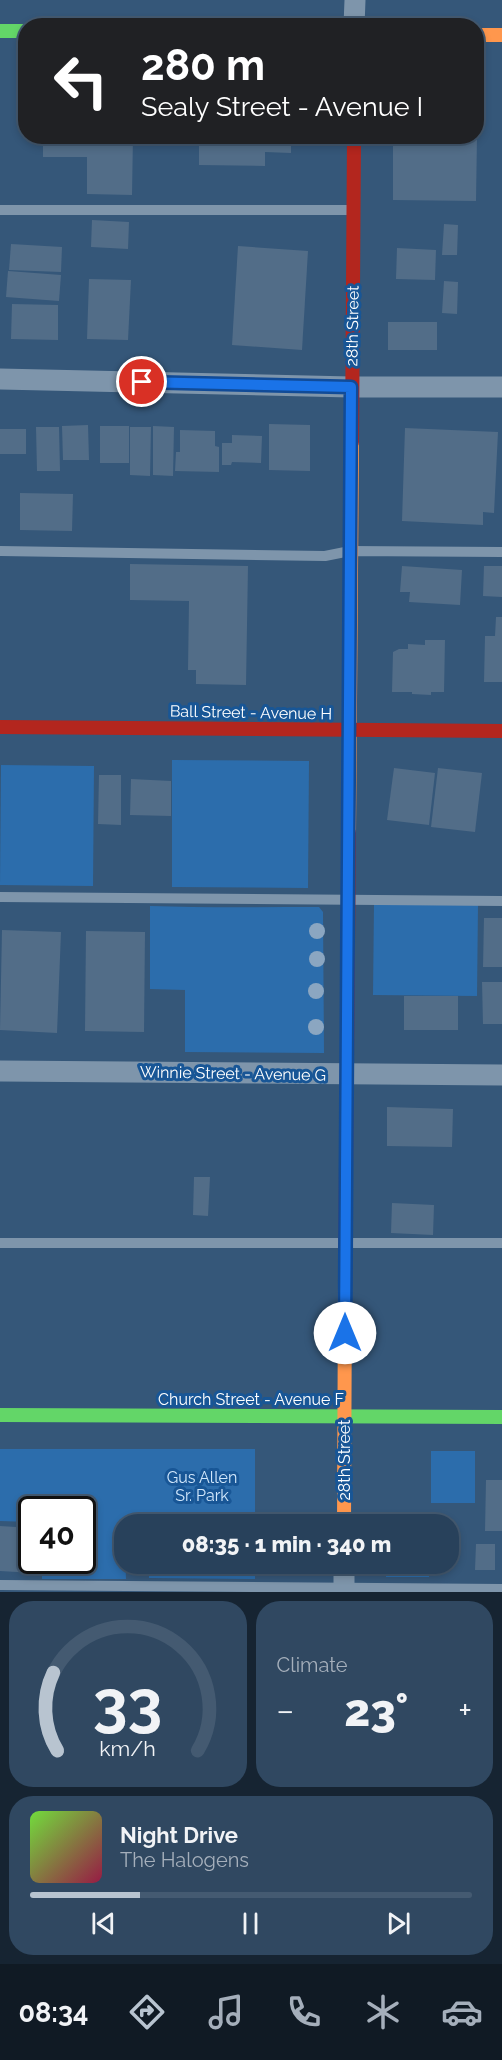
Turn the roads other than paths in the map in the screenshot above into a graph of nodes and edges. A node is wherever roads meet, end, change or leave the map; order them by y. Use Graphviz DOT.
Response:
graph roads {
  1 [pos="355,0"];
  2 [pos="354,18"];
  3 [pos="0,31"];
  4 [pos="18,31"];
  5 [pos="484,35"];
  6 [pos="502,35"];
  7 [pos="354,144"];
  8 [pos="0,210"];
  9 [pos="353,210"];
  10 [pos="0,379"];
  11 [pos="351,387"];
  12 [pos="502,387"];
  13 [pos="0,551"];
  14 [pos="350,551"];
  15 [pos="502,552"];
  16 [pos="0,727"];
  17 [pos="349,730"];
  18 [pos="502,731"];
  19 [pos="0,897"];
  20 [pos="349,901"];
  21 [pos="502,901"];
  22 [pos="0,1071"];
  23 [pos="346,1075"];
  24 [pos="502,1075"];
  25 [pos="0,1243"];
  26 [pos="345,1244"];
  27 [pos="502,1244"];
  28 [pos="0,1415"];
  29 [pos="345,1415"];
  30 [pos="502,1417"];
  31 [pos="344,1514"];
  32 [pos="344,1574"];
  33 [pos="0,1585"];
  34 [pos="502,1589"];
  35 [pos="344,1590"];
  1 -- 2 [label="street"];
  3 -- 4 [label="street"];
  5 -- 6 [label="street"];
  7 -- 9 [label="street, 28th Street"];
  8 -- 9 [label="lane"];
  9 -- 11 [label="street, 28th Street"];
  10 -- 11 [label="street"];
  11 -- 12 [label="street"];
  11 -- 14 [label="street, 28th Street"];
  13 -- 14 [label="lane"];
  14 -- 15 [label="lane"];
  14 -- 17 [label="street, 28th Street"];
  16 -- 17 [label="street, Ball Street - Avenue H"];
  17 -- 18 [label="street, Ball Street - Avenue H"];
  17 -- 20 [label="street, 28th Street"];
  19 -- 20 [label="lane"];
  20 -- 21 [label="lane"];
  20 -- 23 [label="street, 28th Street"];
  22 -- 23 [label="street, Winnie Street - Avenue G"];
  23 -- 24 [label="street, Winnie Street - Avenue G"];
  23 -- 26 [label="street, 28th Street"];
  25 -- 26 [label="lane"];
  26 -- 27 [label="lane"];
  26 -- 29 [label="street, 28th Street"];
  28 -- 29 [label="street, Church Street - Avenue F"];
  29 -- 30 [label="street, Church Street - Avenue F"];
  29 -- 31 [label="street, 28th Street"];
  32 -- 35 [label="street"];
  33 -- 35 [label="lane"];
  34 -- 35 [label="lane"];
}
